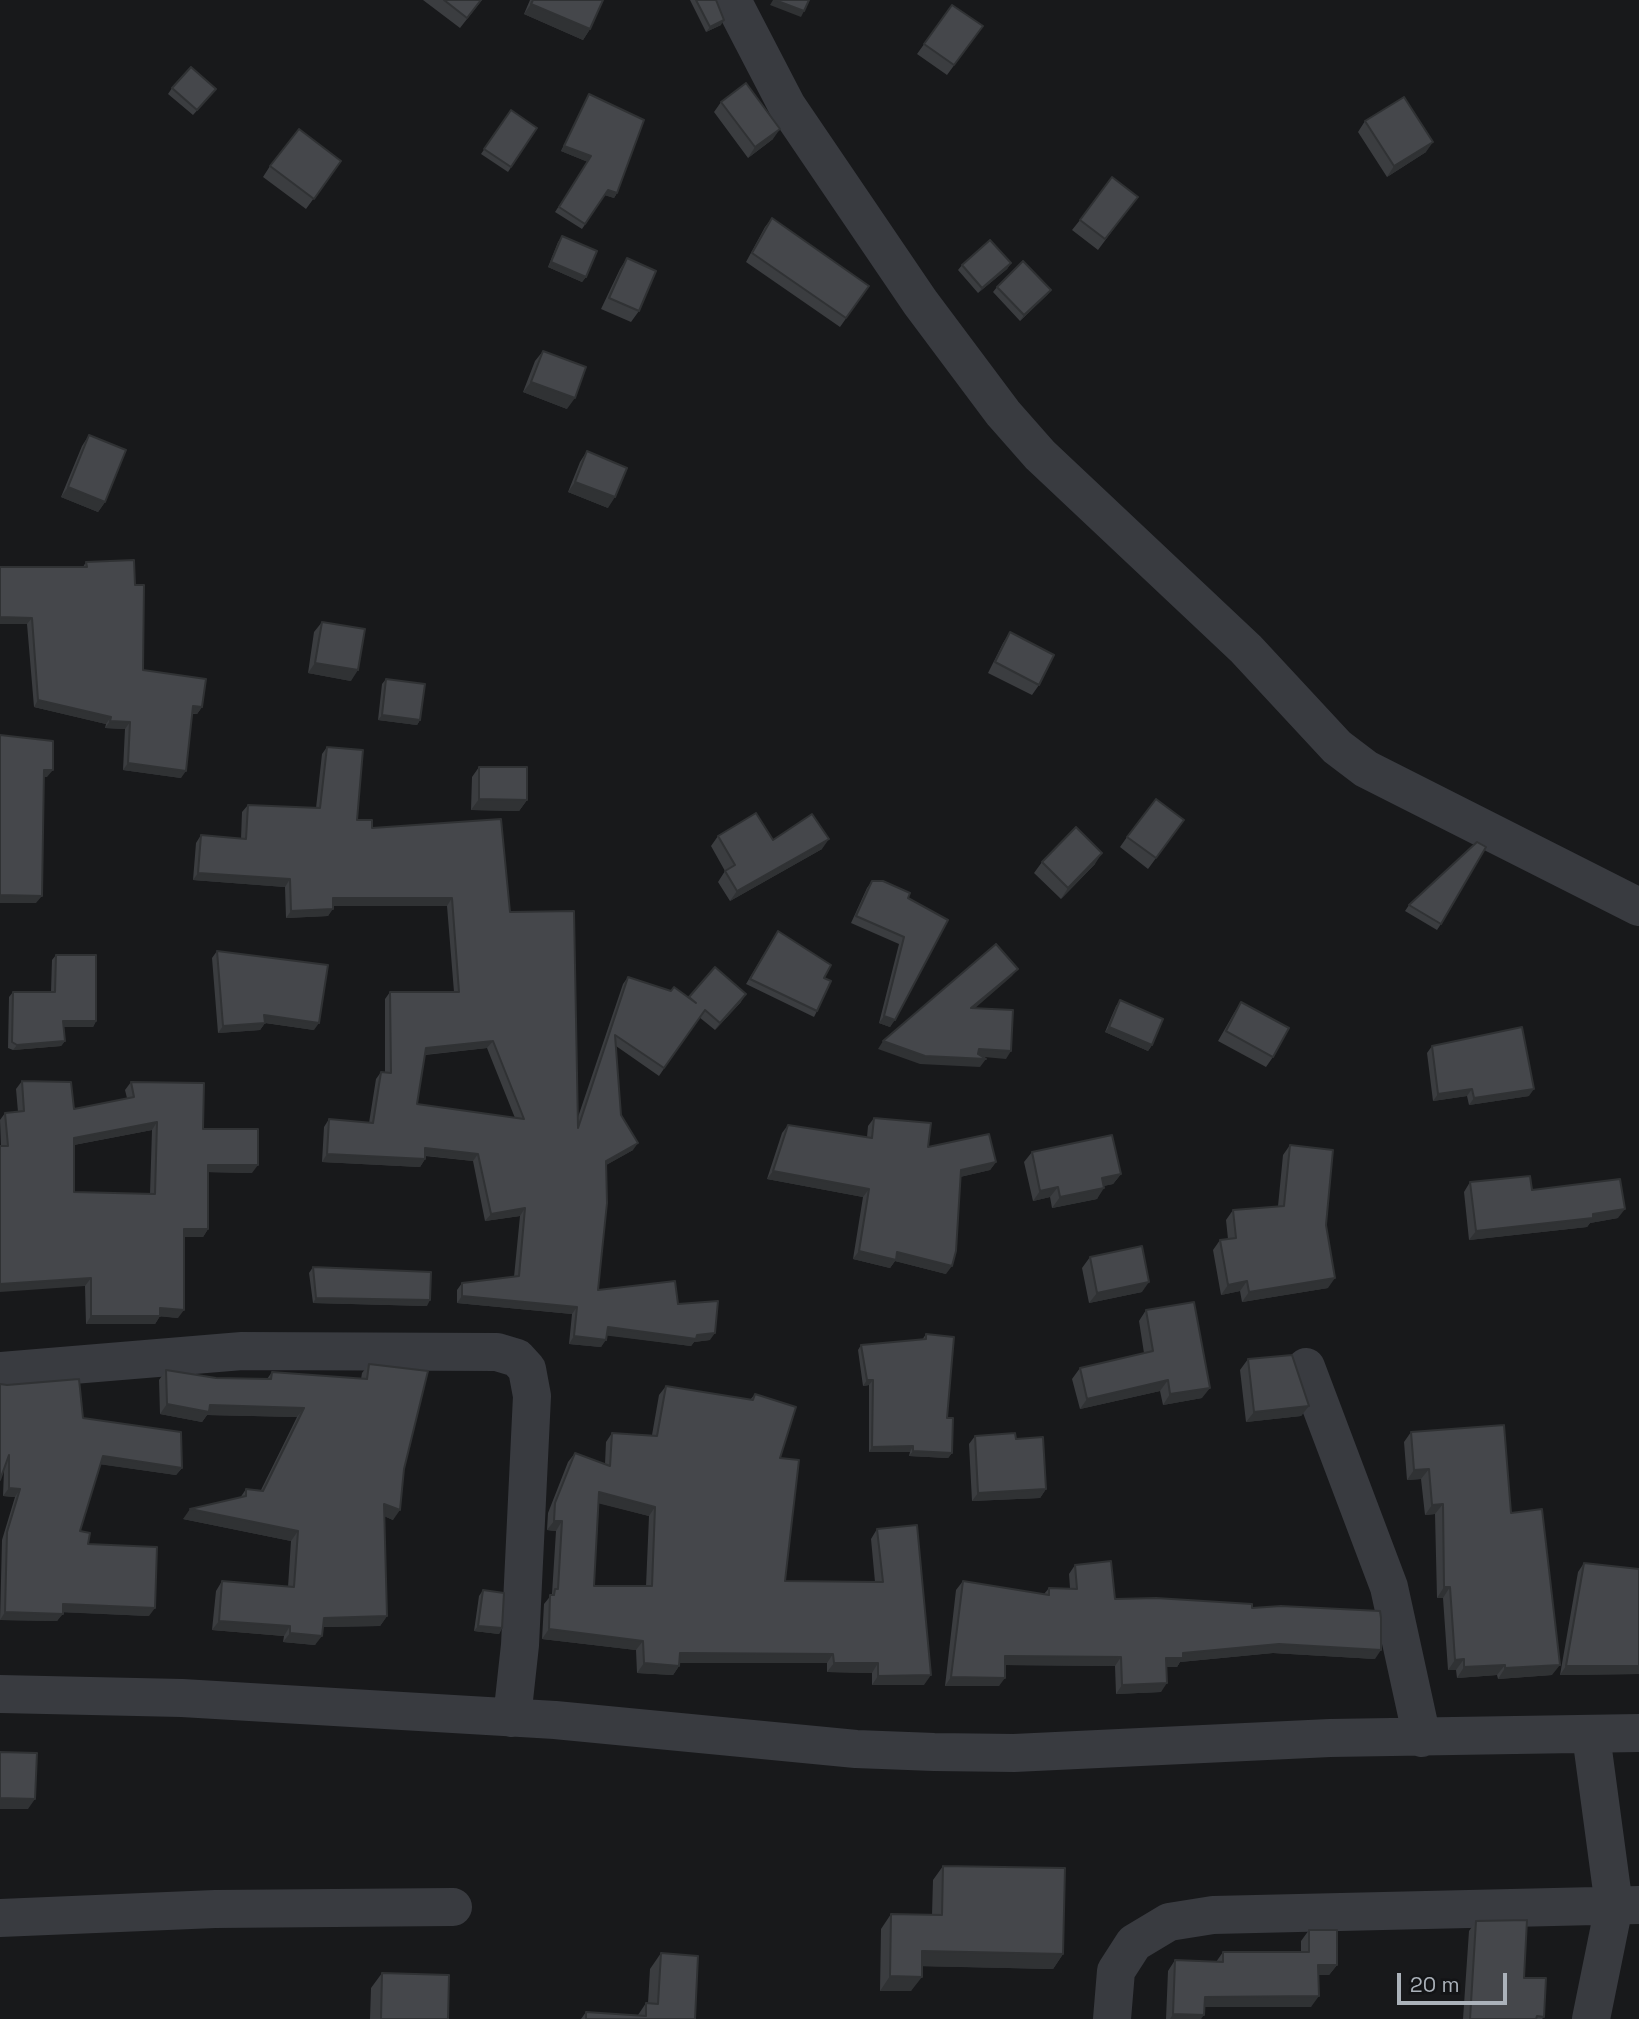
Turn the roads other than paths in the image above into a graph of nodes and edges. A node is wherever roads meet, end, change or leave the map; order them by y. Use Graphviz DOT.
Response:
graph roads {
  1 [pos="732,0"];
  2 [pos="1639,907"];
  3 [pos="1306,1367"];
  4 [pos="0,1371"];
  5 [pos="0,1694"];
  6 [pos="512,1718"];
  7 [pos="1639,1733"];
  8 [pos="1591,1735"];
  9 [pos="1422,1738"];
  10 [pos="1627,1905"];
  11 [pos="453,1907"];
  12 [pos="0,1918"];
  13 [pos="1112,2019"];
  14 [pos="1591,2019"];
  1 -- 2 [label="street"];
  3 -- 9 [label="street"];
  4 -- 6 [label="street"];
  5 -- 6 [label="street"];
  6 -- 9 [label="street"];
  7 -- 8 [label="street"];
  8 -- 9 [label="street"];
  8 -- 10 [label="street"];
  10 -- 13 [label="street"];
  10 -- 14 [label="street"];
  11 -- 12 [label="street"];
}
